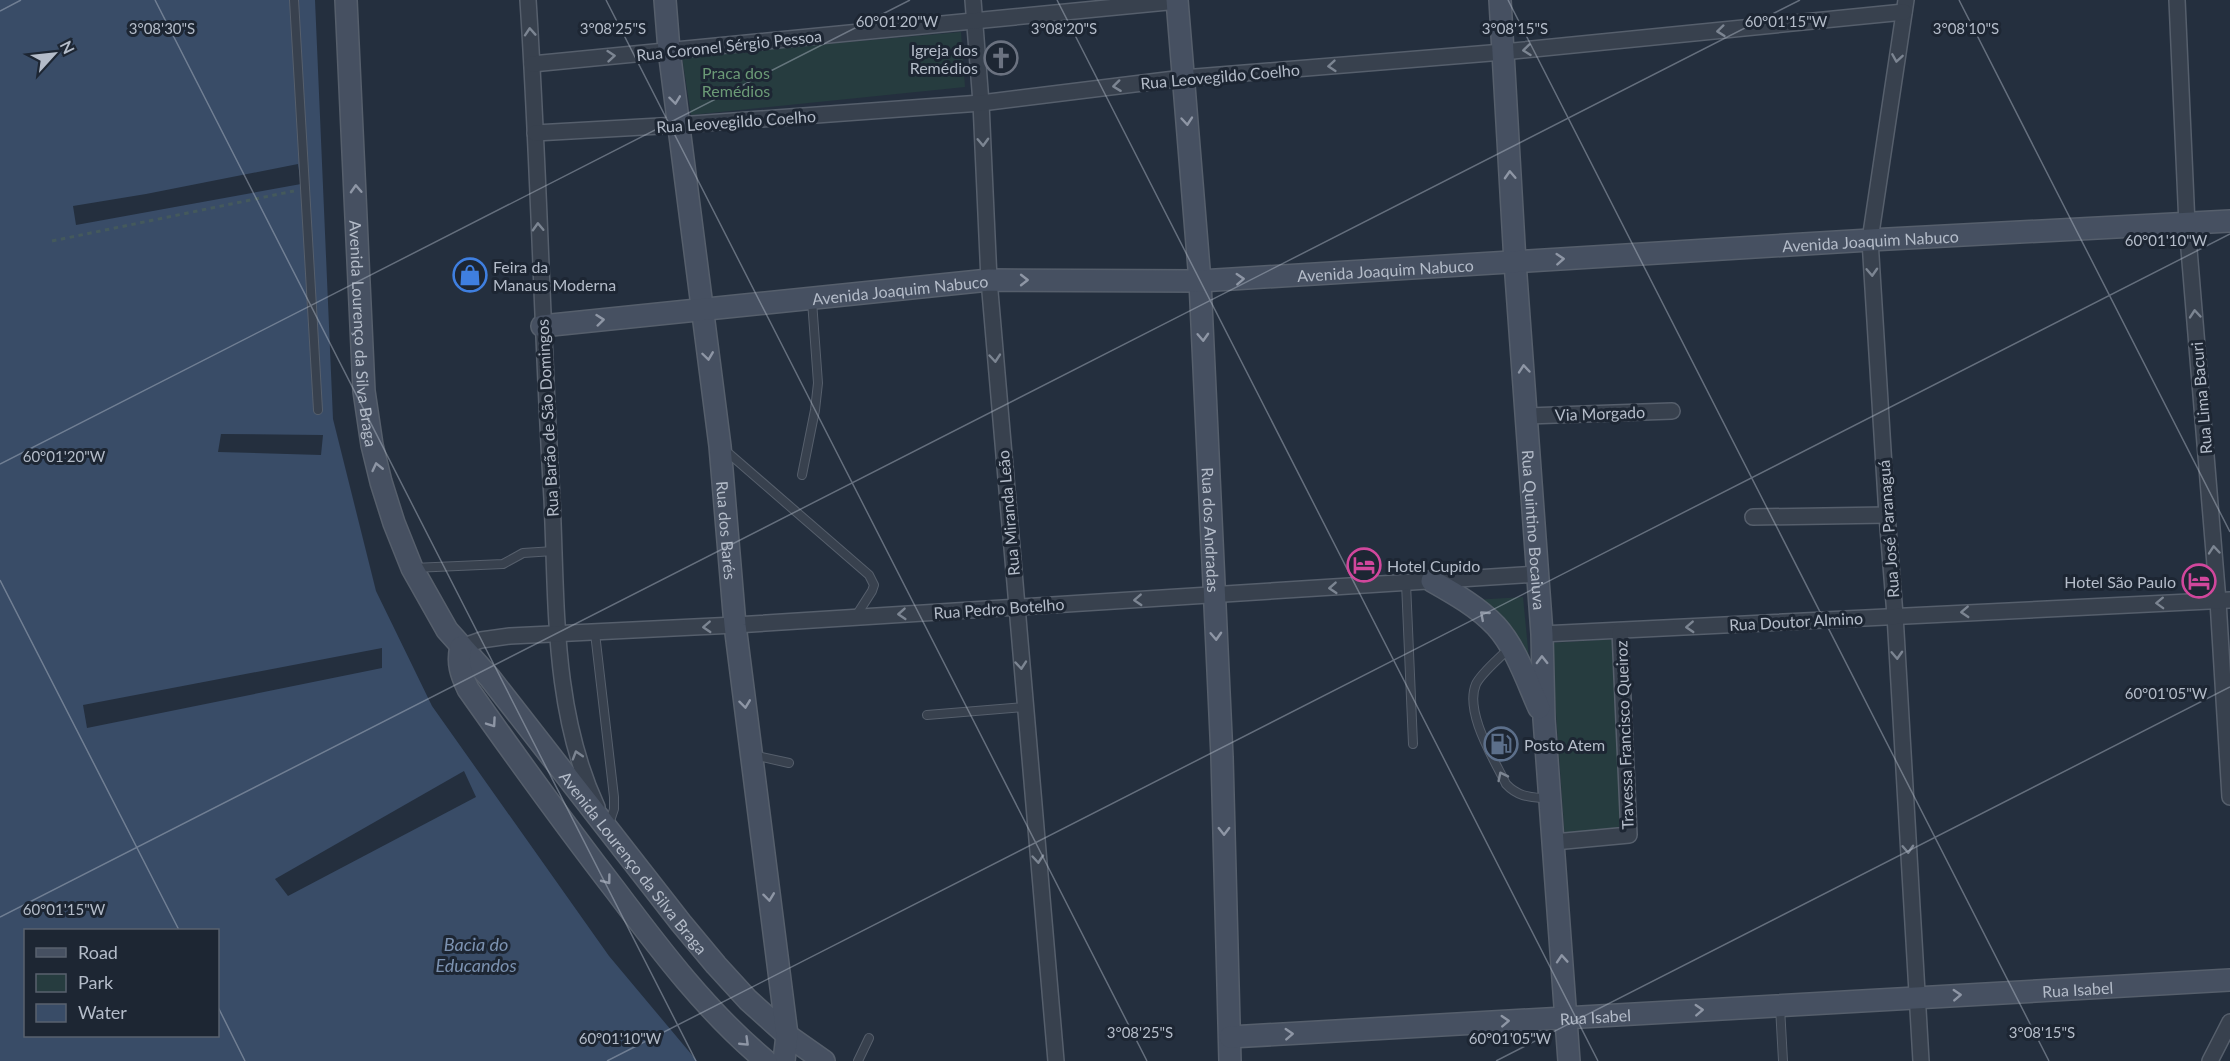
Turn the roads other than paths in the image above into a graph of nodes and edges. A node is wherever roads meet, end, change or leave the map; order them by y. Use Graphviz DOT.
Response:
graph roads {
  1 [pos="294,0"];
  2 [pos="346,0"];
  3 [pos="528,0"];
  4 [pos="665,0"];
  5 [pos="973,0"];
  6 [pos="1500,0"];
  7 [pos="2177,0"];
  8 [pos="1178,1"];
  9 [pos="1905,6"];
  10 [pos="974,21"];
  11 [pos="669,50"];
  12 [pos="1503,52"];
  13 [pos="532,64"];
  14 [pos="1183,78"];
  15 [pos="981,103"];
  16 [pos="678,126"];
  17 [pos="535,133"];
  18 [pos="2230,222"];
  19 [pos="2187,225"];
  20 [pos="1870,240"];
  21 [pos="1515,262"];
  22 [pos="989,280"];
  23 [pos="1200,281"];
  24 [pos="812,299"];
  25 [pos="702,310"];
  26 [pos="542,326"];
  27 [pos="318,410"];
  28 [pos="1672,411"];
  29 [pos="1527,416"];
  30 [pos="720,446"];
  31 [pos="802,475"];
  32 [pos="1887,515"];
  33 [pos="1753,517"];
  34 [pos="555,551"];
  35 [pos="412,568"];
  36 [pos="1538,574"];
  37 [pos="1432,581"];
  38 [pos="1406,583"];
  39 [pos="1214,595"];
  40 [pos="2224,601"];
  41 [pos="1016,607"];
  42 [pos="1895,615"];
  43 [pos="855,617"];
  44 [pos="735,625"];
  45 [pos="1620,631"];
  46 [pos="595,633"];
  47 [pos="557,634"];
  48 [pos="1542,634"];
  49 [pos="1510,646"];
  50 [pos="461,647"];
  51 [pos="1025,707"];
  52 [pos="927,715"];
  53 [pos="1544,719"];
  54 [pos="1413,744"];
  55 [pos="751,755"];
  56 [pos="789,763"];
  57 [pos="2230,797"];
  58 [pos="1551,799"];
  59 [pos="608,828"];
  60 [pos="1554,842"];
  61 [pos="2230,980"];
  62 [pos="1917,998"];
  63 [pos="1780,1006"];
  64 [pos="1565,1018"];
  65 [pos="2230,1022"];
  66 [pos="788,1035"];
  67 [pos="1230,1037"];
  68 [pos="868,1038"];
  69 [pos="766,1061"];
  70 [pos="784,1061"];
  71 [pos="824,1061"];
  72 [pos="858,1061"];
  73 [pos="1056,1061"];
  74 [pos="1230,1061"];
  75 [pos="1569,1061"];
  76 [pos="1783,1061"];
  77 [pos="1921,1061"];
  78 [pos="2210,1061"];
  1 -- 27 [label="lane"];
  35 -- 2 [label="street, Avenida Lourenço da Silva Braga, one-way"];
  13 -- 3 [label="street, Rua Barão de São Domingos, one-way"];
  4 -- 11 [label="street, Rua dos Barés"];
  5 -- 10 [label="street, Rua Miranda Leão"];
  6 -- 12 [label="street, Rua Quintino Bocaiuva"];
  7 -- 19 [label="street, Rua Lima Bacuri"];
  8 -- 10 [label="street, Rua Coronel Sérgio Pessoa"];
  8 -- 14 [label="street, Rua dos Andradas"];
  9 -- 12 [label="street, Rua Leovegildo Coelho, one-way"];
  9 -- 20 [label="street, Rua José Paranaguá, one-way"];
  10 -- 11 [label="street, Rua Coronel Sérgio Pessoa"];
  10 -- 15 [label="street, Rua Miranda Leão"];
  13 -- 11 [label="street, Rua Coronel Sérgio Pessoa, one-way"];
  11 -- 16 [label="street, Rua dos Barés, one-way"];
  12 -- 14 [label="street, Rua Leovegildo Coelho, one-way"];
  21 -- 12 [label="street, Rua Quintino Bocaiuva, one-way"];
  13 -- 17 [label="street, Rua Barão de São Domingos"];
  14 -- 15 [label="street, Rua Leovegildo Coelho, one-way"];
  14 -- 23 [label="street, Rua dos Andradas, one-way"];
  15 -- 16 [label="street, Rua Leovegildo Coelho"];
  15 -- 22 [label="street, Rua Miranda Leão, one-way"];
  16 -- 17 [label="street, Rua Leovegildo Coelho"];
  16 -- 25 [label="street, Rua dos Barés"];
  26 -- 17 [label="street, Rua Barão de São Domingos, one-way"];
  18 -- 19 [label="street, Avenida Joaquim Nabuco"];
  19 -- 20 [label="street, Avenida Joaquim Nabuco"];
  40 -- 19 [label="street, Rua Lima Bacuri, one-way"];
  21 -- 20 [label="street, Avenida Joaquim Nabuco, one-way"];
  20 -- 32 [label="street, Rua José Paranaguá, one-way"];
  23 -- 21 [label="street, Avenida Joaquim Nabuco, one-way"];
  29 -- 21 [label="street, Rua Quintino Bocaiuva, one-way"];
  22 -- 23 [label="street, Avenida Joaquim Nabuco, one-way"];
  22 -- 24 [label="street, Avenida Joaquim Nabuco"];
  22 -- 41 [label="street, Rua Miranda Leão, one-way"];
  23 -- 39 [label="street, Rua dos Andradas, one-way"];
  24 -- 25 [label="street, Avenida Joaquim Nabuco"];
  24 -- 31 [label="lane"];
  26 -- 25 [label="street, Avenida Joaquim Nabuco, one-way"];
  25 -- 30 [label="street, Rua dos Barés, one-way"];
  26 -- 34 [label="street, Rua Barão de São Domingos"];
  28 -- 29 [label="street, Via Morgado"];
  29 -- 36 [label="street, Rua Quintino Bocaiuva"];
  30 -- 43 [label="lane"];
  30 -- 44 [label="street, Rua dos Barés"];
  32 -- 33 [label="street"];
  32 -- 42 [label="street, Rua José Paranaguá"];
  34 -- 35 [label="lane"];
  34 -- 47 [label="street, Rua Barão de São Domingos"];
  35 -- 50 [label="street, Avenida Lourenço da Silva Braga"];
  36 -- 37 [label="street, Rua Pedro Botelho"];
  36 -- 48 [label="street, Rua Quintino Bocaiuva"];
  37 -- 38 [label="street, Rua Pedro Botelho"];
  49 -- 37 [label="street, one-way"];
  38 -- 39 [label="street, Rua Pedro Botelho, one-way"];
  38 -- 54 [label="lane"];
  39 -- 41 [label="street, Rua Pedro Botelho, one-way"];
  39 -- 67 [label="street, Rua dos Andradas, one-way"];
  40 -- 42 [label="street, Rua Doutor Almino, one-way"];
  40 -- 57 [label="street, Rua Lima Bacuri"];
  41 -- 43 [label="street, Rua Pedro Botelho, one-way"];
  41 -- 51 [label="street, Rua Miranda Leão, one-way"];
  42 -- 45 [label="street, Rua Doutor Almino, one-way"];
  42 -- 62 [label="street, Rua José Paranaguá, one-way"];
  43 -- 44 [label="street, Rua Pedro Botelho"];
  44 -- 46 [label="street, Rua Pedro Botelho, one-way"];
  44 -- 55 [label="street, Rua dos Barés, one-way"];
  45 -- 48 [label="street, Rua Doutor Almino"];
  45 -- 60 [label="street, Travessa Francisco Queiroz"];
  46 -- 47 [label="street, Rua Pedro Botelho"];
  46 -- 59 [label="lane"];
  47 -- 50 [label="street, Rua Pedro Botelho"];
  59 -- 47 [label="street, Rua Barão de São Domingos, one-way"];
  53 -- 48 [label="street, Rua Quintino Bocaiuva, one-way"];
  49 -- 53 [label="street"];
  58 -- 49 [label="lane, one-way"];
  50 -- 59 [label="street, Avenida Lourenço da Silva Braga"];
  50 -- 69 [label="street, Avenida Lourenço da Silva Braga, one-way"];
  51 -- 52 [label="lane"];
  51 -- 73 [label="street, Rua Miranda Leão, one-way"];
  53 -- 58 [label="street, Rua Quintino Bocaiuva"];
  55 -- 56 [label="lane"];
  55 -- 66 [label="street, Rua dos Barés, one-way"];
  58 -- 60 [label="street, Rua Quintino Bocaiuva"];
  59 -- 66 [label="street, Avenida Lourenço da Silva Braga"];
  64 -- 60 [label="street, Rua Quintino Bocaiuva, one-way"];
  62 -- 61 [label="street, Rua Isabel, one-way"];
  62 -- 63 [label="street, Rua Isabel"];
  62 -- 77 [label="street, Rua José Paranaguá"];
  64 -- 63 [label="street, Rua Isabel, one-way"];
  63 -- 76 [label="lane"];
  67 -- 64 [label="street, Rua Isabel, one-way"];
  64 -- 75 [label="street, Rua Quintino Bocaiuva"];
  65 -- 78 [label="street"];
  66 -- 70 [label="street, Rua dos Barés"];
  66 -- 71 [label="street, Avenida Lourenço da Silva Braga"];
  67 -- 74 [label="street, Rua dos Andradas"];
  68 -- 72 [label="lane"];
}
